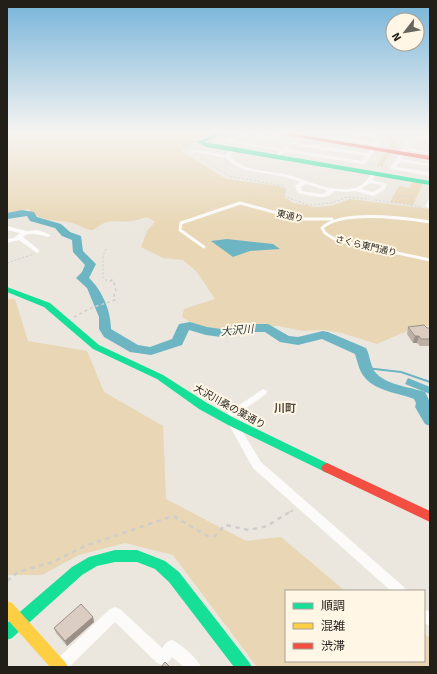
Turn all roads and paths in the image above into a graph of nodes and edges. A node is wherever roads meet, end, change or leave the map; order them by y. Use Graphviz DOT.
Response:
graph roads {
  1 [pos="236,164"];
  2 [pos="324,164"];
  3 [pos="372,164"];
  4 [pos="395,164"];
  5 [pos="393,168"];
  6 [pos="430,174"];
  7 [pos="372,177"];
  8 [pos="306,182"];
  9 [pos="430,183"];
  10 [pos="332,189"];
  11 [pos="355,189"];
  12 [pos="430,201"];
  13 [pos="396,203"];
  14 [pos="411,205"];
  15 [pos="430,207"];
  16 [pos="334,219"];
  17 [pos="430,222"];
  18 [pos="8,230"];
  19 [pos="25,233"];
  20 [pos="48,235"];
  21 [pos="19,238"];
  22 [pos="7,241"];
  23 [pos="204,246"];
  24 [pos="106,249"];
  25 [pos="37,252"];
  26 [pos="430,260"];
  27 [pos="7,263"];
  28 [pos="7,289"];
  29 [pos="71,316"];
  30 [pos="263,392"];
  31 [pos="229,420"];
  32 [pos="302,505"];
  33 [pos="430,518"];
  34 [pos="7,581"];
  35 [pos="399,590"];
  36 [pos="7,608"];
  37 [pos="7,633"];
  38 [pos="60,667"];
  39 [pos="194,667"];
  40 [pos="244,667"];
  1 -- 8 [label="street"];
  2 -- 7 [label="street"];
  3 -- 5 [label="path"];
  4 -- 5 [label="street"];
  5 -- 6 [label="street"];
  7 -- 9 [label="street"];
  7 -- 11 [label="street"];
  7 -- 11 [label="street"];
  8 -- 10 [label="street"];
  8 -- 10 [label="street"];
  10 -- 11 [label="street"];
  12 -- 15 [label="street"];
  13 -- 14 [label="path"];
  16 -- 17 [label="lane, さくら東門通り"];
  16 -- 23 [label="lane, 東通り"];
  16 -- 26 [label="lane, さくら東門通り"];
  18 -- 19 [label="street"];
  19 -- 20 [label="street"];
  19 -- 21 [label="street"];
  21 -- 22 [label="street"];
  21 -- 25 [label="street"];
  24 -- 29 [label="path"];
  25 -- 27 [label="path"];
  28 -- 31 [label="street, 大沢川桑の葉通り"];
  30 -- 31 [label="street"];
  31 -- 32 [label="street"];
  31 -- 33 [label="street, 大沢川桑の葉通り"];
  32 -- 34 [label="path"];
  32 -- 35 [label="street"];
  36 -- 38 [label="street"];
  37 -- 40 [label="street"];
  38 -- 39 [label="street"];
}
